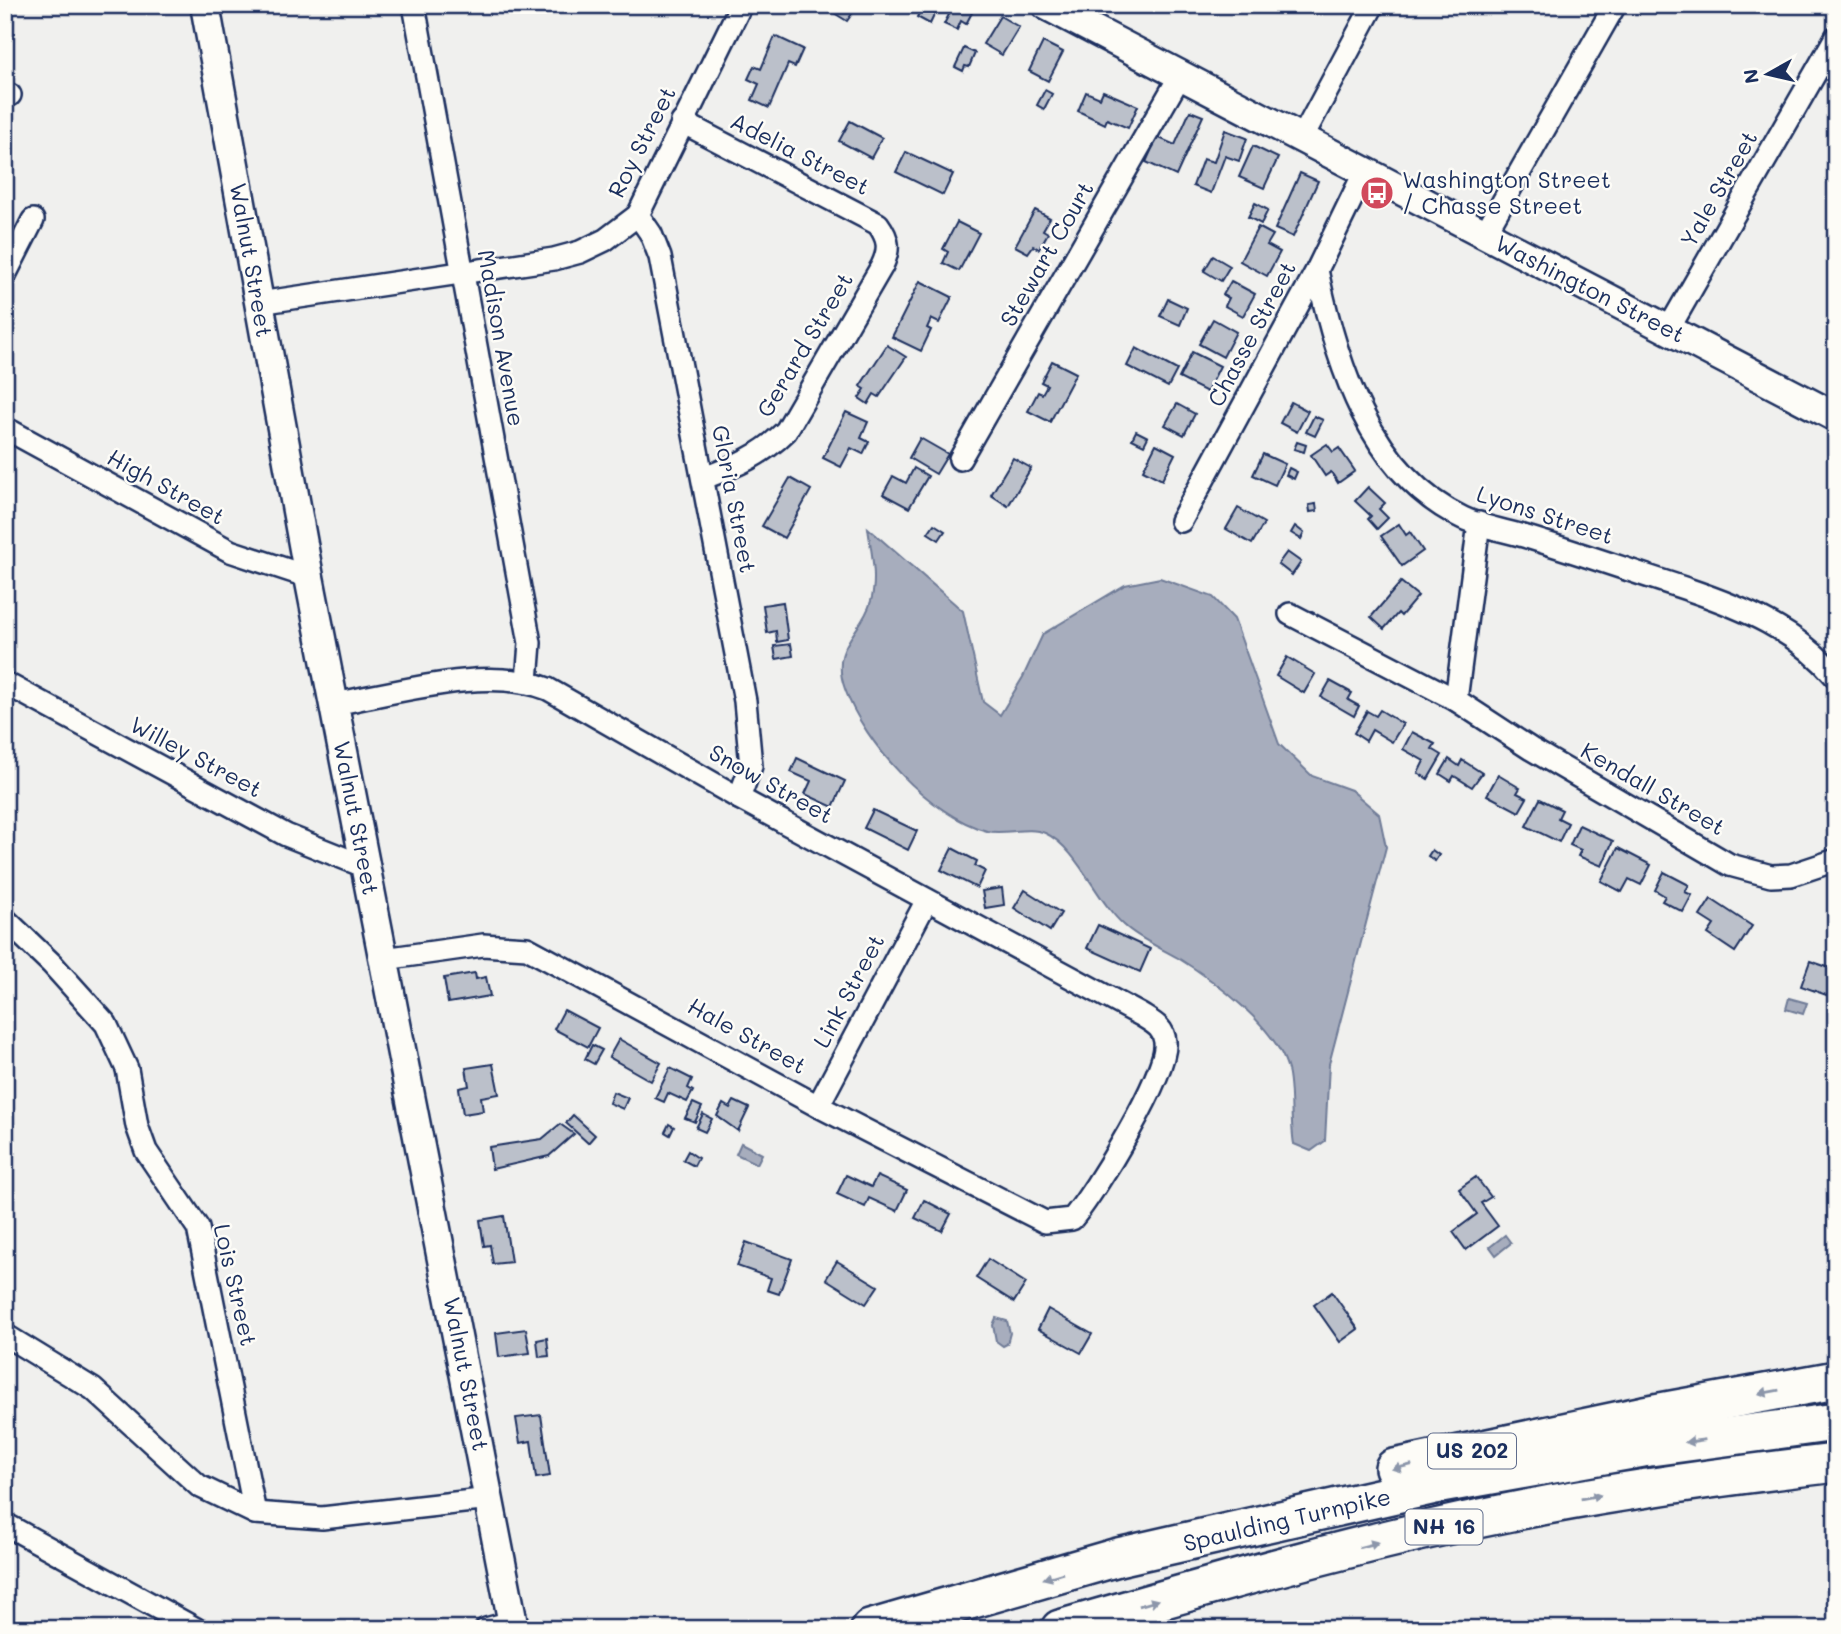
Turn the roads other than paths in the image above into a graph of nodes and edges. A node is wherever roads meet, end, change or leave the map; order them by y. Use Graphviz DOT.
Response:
graph roads {
  1 [pos="205,5"];
  2 [pos="414,5"];
  3 [pos="741,5"];
  4 [pos="1046,5"];
  5 [pos="1373,5"];
  6 [pos="1615,5"];
  7 [pos="1836,37"];
  8 [pos="1180,76"];
  9 [pos="682,122"];
  10 [pos="1302,138"];
  11 [pos="1365,171"];
  12 [pos="638,215"];
  13 [pos="33,220"];
  14 [pos="1484,235"];
  15 [pos="888,237"];
  16 [pos="1317,271"];
  17 [pos="463,274"];
  18 [pos="5,275"];
  19 [pos="259,303"];
  20 [pos="1668,330"];
  21 [pos="1836,417"];
  22 [pos="5,428"];
  23 [pos="960,458"];
  24 [pos="704,478"];
  25 [pos="1181,521"];
  26 [pos="1479,523"];
  27 [pos="309,577"];
  28 [pos="1290,614"];
  29 [pos="1836,677"];
  30 [pos="527,681"];
  31 [pos="5,683"];
  32 [pos="1456,700"];
  33 [pos="334,704"];
  34 [pos="739,798"];
  35 [pos="1836,860"];
  36 [pos="366,867"];
  37 [pos="927,900"];
  38 [pos="5,919"];
  39 [pos="384,958"];
  40 [pos="818,1106"];
  41 [pos="1072,1219"];
  42 [pos="5,1335"];
  43 [pos="1836,1380"];
  44 [pos="1836,1422"];
  45 [pos="1836,1463"];
  46 [pos="490,1499"];
  47 [pos="255,1513"];
  48 [pos="5,1524"];
  49 [pos="1118,1557"];
  50 [pos="504,1627"];
  51 [pos="196,1629"];
  52 [pos="870,1629"];
  53 [pos="1060,1629"];
  1 -- 19 [label="main road, Walnut Street"];
  2 -- 17 [label="street, Madison Avenue"];
  3 -- 9 [label="street, Roy Street"];
  4 -- 8 [label="main road, Washington Street"];
  5 -- 10 [label="street"];
  6 -- 14 [label="street"];
  7 -- 20 [label="street, Yale Street"];
  8 -- 10 [label="main road, Washington Street"];
  8 -- 23 [label="street, Stewart Court"];
  9 -- 12 [label="street, Roy Street"];
  9 -- 15 [label="street, Adelia Street"];
  10 -- 11 [label="main road, Washington Street"];
  11 -- 14 [label="main road, Washington Street"];
  11 -- 16 [label="street, Chasse Street"];
  12 -- 17 [label="street, Roy Street"];
  12 -- 24 [label="street, Gloria Street"];
  13 -- 18 [label="street"];
  14 -- 20 [label="main road, Washington Street"];
  15 -- 24 [label="street, Gerard Street"];
  16 -- 25 [label="street, Chasse Street"];
  16 -- 26 [label="street, Lyons Street"];
  17 -- 19 [label="street, Roy Street"];
  17 -- 30 [label="street, Madison Avenue"];
  19 -- 27 [label="main road, Walnut Street"];
  20 -- 21 [label="main road, Washington Street"];
  22 -- 27 [label="street, High Street"];
  24 -- 34 [label="street, Gloria Street"];
  26 -- 29 [label="street, Lyons Street"];
  26 -- 32 [label="street"];
  27 -- 33 [label="main road, Walnut Street"];
  28 -- 32 [label="street, Kendall Street"];
  30 -- 33 [label="street, Snow Street"];
  30 -- 34 [label="street, Snow Street"];
  31 -- 36 [label="street, Willey Street"];
  32 -- 35 [label="street, Kendall Street"];
  33 -- 36 [label="main road, Walnut Street"];
  34 -- 37 [label="street, Snow Street"];
  36 -- 39 [label="main road, Walnut Street"];
  37 -- 40 [label="street, Link Street"];
  37 -- 41 [label="street, Snow Street"];
  38 -- 47 [label="street, Lois Street"];
  39 -- 40 [label="street, Hale Street"];
  39 -- 46 [label="main road, Walnut Street"];
  40 -- 41 [label="street, Hale Street"];
  42 -- 47 [label="street"];
  43 -- 49 [label="highway, US 202, one-way"];
  44 -- 49 [label="highway, Spaulding Turnpike / NH 16, one-way"];
  53 -- 45 [label="highway, Spaulding Turnpike / NH 16, one-way"];
  46 -- 47 [label="street"];
  46 -- 50 [label="main road, Walnut Street"];
  48 -- 51 [label="street"];
  49 -- 52 [label="highway, Spaulding Turnpike / NH 16, one-way"];
}
